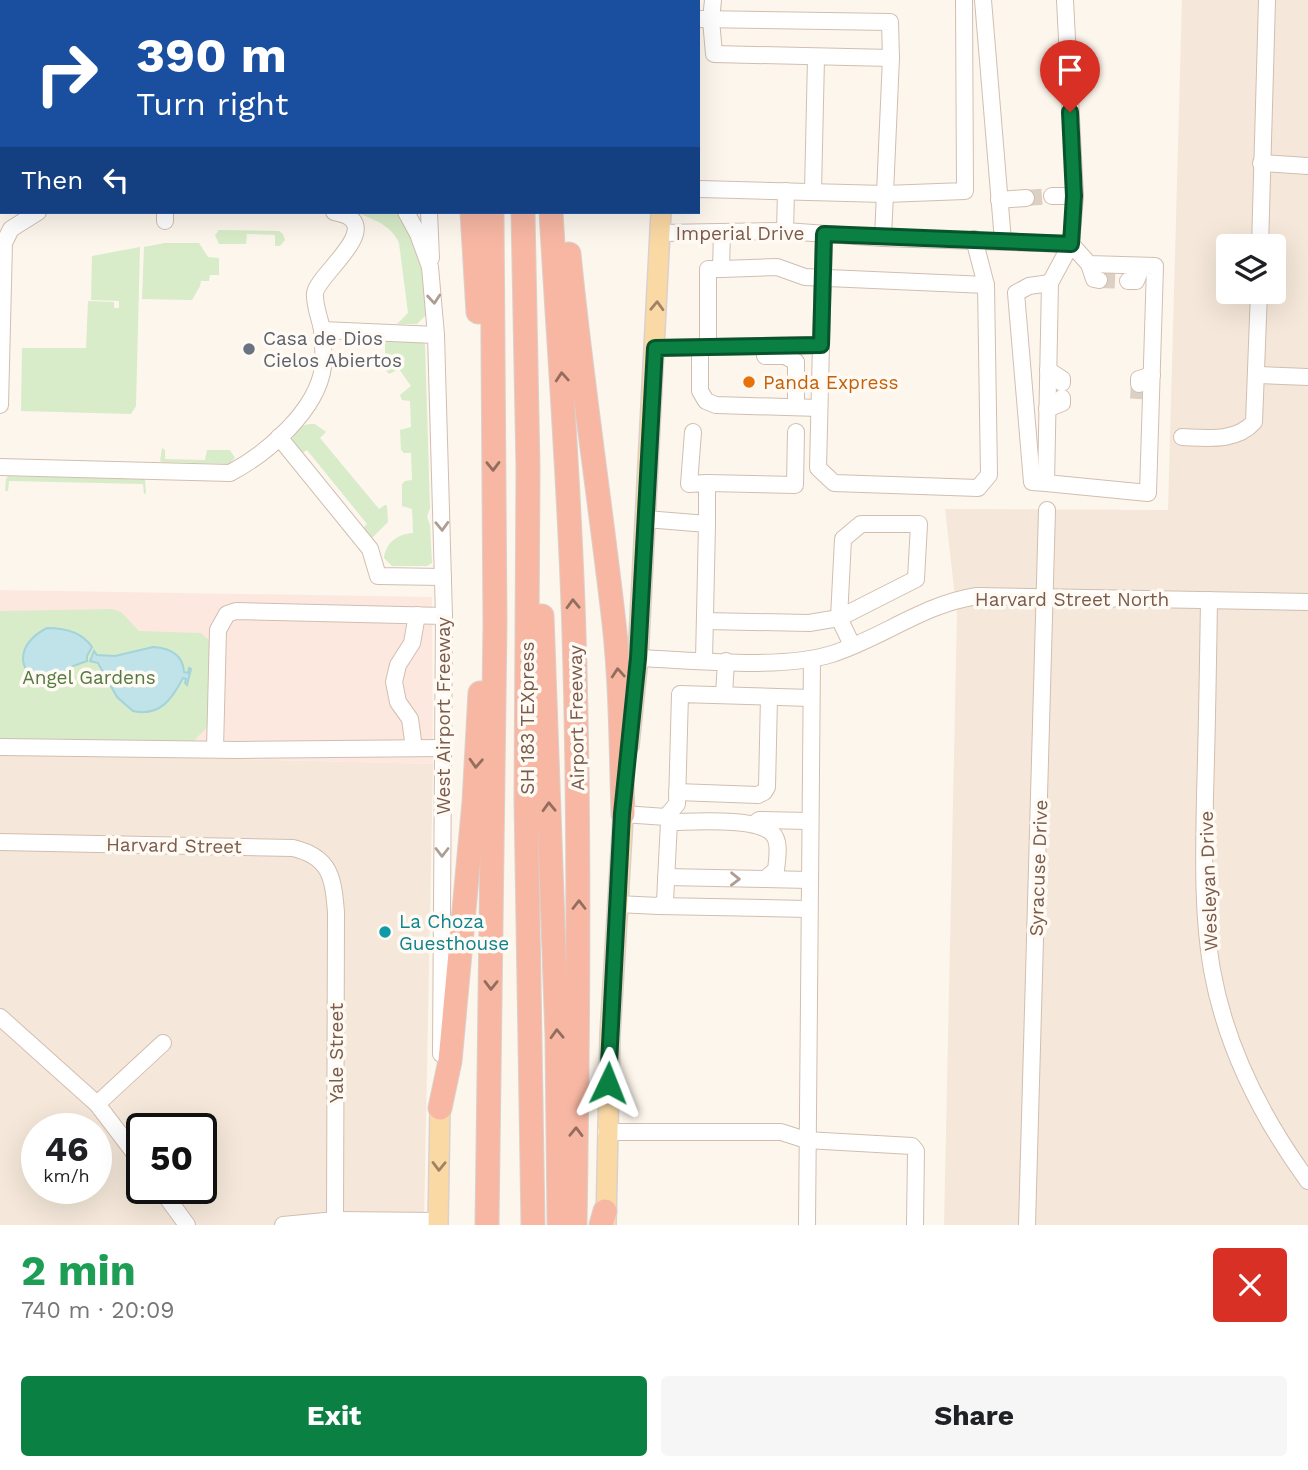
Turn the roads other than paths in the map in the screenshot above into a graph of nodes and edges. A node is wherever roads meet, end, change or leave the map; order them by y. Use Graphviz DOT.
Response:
graph roads {
  1 [pos="713,0"];
  2 [pos="964,0"];
  3 [pos="983,0"];
  4 [pos="1065,0"];
  5 [pos="1267,0"];
  6 [pos="705,19"];
  7 [pos="816,58"];
  8 [pos="891,58"];
  9 [pos="1261,163"];
  10 [pos="1308,166"];
  11 [pos="700,189"];
  12 [pos="786,191"];
  13 [pos="813,191"];
  14 [pos="885,194"];
  15 [pos="1052,196"];
  16 [pos="1074,196"];
  17 [pos="1026,198"];
  18 [pos="999,200"];
  19 [pos="31,214"];
  20 [pos="340,214"];
  21 [pos="407,214"];
  22 [pos="429,214"];
  23 [pos="472,214"];
  24 [pos="492,214"];
  25 [pos="511,214"];
  26 [pos="523,214"];
  27 [pos="551,214"];
  28 [pos="564,214"];
  29 [pos="661,214"];
  30 [pos="785,231"];
  31 [pos="722,232"];
  32 [pos="660,233"];
  33 [pos="824,234"];
  34 [pos="1260,234"];
  35 [pos="883,238"];
  36 [pos="974,239"];
  37 [pos="1003,241"];
  38 [pos="1071,244"];
  39 [pos="1089,264"];
  40 [pos="1142,266"];
  41 [pos="430,267"];
  42 [pos="721,269"];
  43 [pos="823,279"];
  44 [pos="1099,280"];
  45 [pos="1128,281"];
  46 [pos="1050,283"];
  47 [pos="986,285"];
  48 [pos="1259,304"];
  49 [pos="322,330"];
  50 [pos="436,335"];
  51 [pos="821,345"];
  52 [pos="655,348"];
  53 [pos="702,351"];
  54 [pos="1048,370"];
  55 [pos="1258,375"];
  56 [pos="1308,377"];
  57 [pos="492,397"];
  58 [pos="0,405"];
  59 [pos="796,407"];
  60 [pos="820,408"];
  61 [pos="1047,409"];
  62 [pos="693,432"];
  63 [pos="796,432"];
  64 [pos="279,437"];
  65 [pos="1182,437"];
  66 [pos="527,444"];
  67 [pos="0,467"];
  68 [pos="707,483"];
  69 [pos="1046,483"];
  70 [pos="1047,510"];
  71 [pos="646,519"];
  72 [pos="707,524"];
  73 [pos="443,577"];
  74 [pos="1046,596"];
  75 [pos="1209,600"];
  76 [pos="1308,603"];
  77 [pos="417,615"];
  78 [pos="444,615"];
  79 [pos="839,618"];
  80 [pos="705,621"];
  81 [pos="495,623"];
  82 [pos="852,645"];
  83 [pos="638,658"];
  84 [pos="812,659"];
  85 [pos="704,660"];
  86 [pos="726,661"];
  87 [pos="724,695"];
  88 [pos="769,697"];
  89 [pos="811,698"];
  90 [pos="0,747"];
  91 [pos="414,748"];
  92 [pos="443,748"];
  93 [pos="215,749"];
  94 [pos="677,792"];
  95 [pos="622,814"];
  96 [pos="667,819"];
  97 [pos="809,821"];
  98 [pos="754,824"];
  99 [pos="0,842"];
  100 [pos="666,877"];
  101 [pos="765,879"];
  102 [pos="809,880"];
  103 [pos="334,881"];
  104 [pos="617,904"];
  105 [pos="659,906"];
  106 [pos="808,909"];
  107 [pos="0,1017"];
  108 [pos="163,1043"];
  109 [pos="97,1104"];
  110 [pos="440,1108"];
  111 [pos="606,1132"];
  112 [pos="806,1140"];
  113 [pos="126,1142"];
  114 [pos="1308,1181"];
  115 [pos="172,1204"];
  116 [pos="604,1220"];
  117 [pos="335,1223"];
  118 [pos="438,1223"];
  119 [pos="187,1225"];
  120 [pos="283,1225"];
  121 [pos="487,1225"];
  122 [pos="520,1225"];
  123 [pos="533,1225"];
  124 [pos="559,1225"];
  125 [pos="575,1225"];
  126 [pos="807,1225"];
  127 [pos="915,1225"];
  128 [pos="1027,1225"];
  1 -- 6 [label="street"];
  2 -- 14 [label="street"];
  3 -- 18 [label="street"];
  4 -- 16 [label="street"];
  5 -- 9 [label="street"];
  6 -- 7 [label="street"];
  6 -- 8 [label="street"];
  7 -- 8 [label="street"];
  7 -- 13 [label="street"];
  8 -- 14 [label="street"];
  9 -- 10 [label="street"];
  9 -- 34 [label="street"];
  11 -- 12 [label="street"];
  12 -- 13 [label="street"];
  12 -- 30 [label="street"];
  13 -- 14 [label="street"];
  14 -- 35 [label="street"];
  15 -- 16 [label="street"];
  16 -- 38 [label="street"];
  17 -- 18 [label="street"];
  18 -- 37 [label="street"];
  19 -- 58 [label="street"];
  20 -- 49 [label="street"];
  21 -- 41 [label="street, West Airport Freeway"];
  22 -- 41 [label="street"];
  23 -- 57 [label="highway"];
  24 -- 57 [label="highway"];
  25 -- 122 [label="highway, SH 183 TEXpress"];
  26 -- 66 [label="highway, SH 183 TEXpress"];
  125 -- 27 [label="highway, Airport Freeway, one-way"];
  95 -- 28 [label="highway, one-way"];
  29 -- 32 [label="main road"];
  30 -- 31 [label="street, Imperial Drive"];
  30 -- 33 [label="street, Imperial Drive"];
  31 -- 32 [label="street, Imperial Drive"];
  31 -- 42 [label="street"];
  52 -- 32 [label="main road, one-way"];
  33 -- 35 [label="street, Imperial Drive"];
  33 -- 43 [label="street"];
  35 -- 36 [label="street, Imperial Drive"];
  36 -- 37 [label="street, Imperial Drive"];
  36 -- 47 [label="street"];
  37 -- 38 [label="street, Imperial Drive"];
  38 -- 39 [label="street"];
  38 -- 46 [label="street"];
  39 -- 40 [label="street"];
  39 -- 44 [label="street"];
  40 -- 45 [label="street"];
  40 -- 69 [label="street"];
  41 -- 50 [label="street, West Airport Freeway, one-way"];
  42 -- 43 [label="street"];
  42 -- 53 [label="street"];
  43 -- 47 [label="street"];
  43 -- 51 [label="street"];
  46 -- 54 [label="street"];
  46 -- 69 [label="street"];
  47 -- 60 [label="street"];
  48 -- 55 [label="street"];
  49 -- 50 [label="street"];
  49 -- 64 [label="street"];
  50 -- 73 [label="street, West Airport Freeway, one-way"];
  51 -- 53 [label="street"];
  51 -- 60 [label="street"];
  52 -- 53 [label="street"];
  52 -- 71 [label="main road"];
  53 -- 59 [label="street"];
  53 -- 59 [label="street"];
  54 -- 61 [label="street"];
  54 -- 61 [label="street"];
  55 -- 56 [label="street"];
  55 -- 65 [label="street"];
  57 -- 81 [label="highway, one-way"];
  59 -- 60 [label="street"];
  61 -- 69 [label="street"];
  62 -- 68 [label="street"];
  63 -- 68 [label="street"];
  64 -- 67 [label="street"];
  64 -- 73 [label="street"];
  66 -- 123 [label="highway, SH 183 TEXpress"];
  124 -- 66 [label="highway, one-way"];
  68 -- 72 [label="street"];
  70 -- 74 [label="street, Syracuse Drive"];
  71 -- 72 [label="street"];
  71 -- 83 [label="main road"];
  72 -- 80 [label="street"];
  73 -- 78 [label="street, West Airport Freeway"];
  74 -- 75 [label="street, Harvard Street North"];
  74 -- 82 [label="street, Harvard Street North"];
  74 -- 128 [label="street, Syracuse Drive"];
  75 -- 76 [label="street, Harvard Street North"];
  75 -- 114 [label="street, Wesleyan Drive"];
  77 -- 78 [label="street"];
  77 -- 91 [label="street"];
  77 -- 93 [label="street"];
  78 -- 92 [label="street, West Airport Freeway"];
  79 -- 79 [label="street"];
  79 -- 80 [label="street"];
  79 -- 82 [label="street"];
  80 -- 85 [label="street"];
  81 -- 110 [label="highway, one-way"];
  81 -- 121 [label="highway, one-way"];
  82 -- 84 [label="street, Harvard Street North"];
  83 -- 85 [label="street, Harvard Street North"];
  83 -- 95 [label="main road"];
  84 -- 86 [label="street, Harvard Street North"];
  84 -- 89 [label="street"];
  85 -- 86 [label="street, Harvard Street North"];
  86 -- 87 [label="street"];
  87 -- 88 [label="street"];
  87 -- 94 [label="street"];
  88 -- 89 [label="street"];
  88 -- 94 [label="street"];
  89 -- 97 [label="street"];
  90 -- 93 [label="street"];
  91 -- 92 [label="street"];
  91 -- 93 [label="street"];
  92 -- 110 [label="street, West Airport Freeway, one-way"];
  94 -- 96 [label="street"];
  95 -- 96 [label="street"];
  95 -- 104 [label="main road"];
  96 -- 98 [label="street"];
  96 -- 100 [label="street"];
  97 -- 98 [label="street"];
  97 -- 102 [label="street"];
  98 -- 101 [label="street"];
  99 -- 103 [label="street, Harvard Street"];
  100 -- 101 [label="street, one-way"];
  100 -- 105 [label="street"];
  101 -- 102 [label="street"];
  102 -- 106 [label="street"];
  103 -- 117 [label="street, Yale Street"];
  104 -- 105 [label="street"];
  104 -- 111 [label="main road"];
  105 -- 106 [label="street"];
  106 -- 112 [label="street"];
  107 -- 109 [label="street"];
  108 -- 109 [label="street"];
  109 -- 113 [label="street"];
  110 -- 118 [label="main road, West Airport Freeway, one-way"];
  111 -- 112 [label="street"];
  111 -- 116 [label="main road"];
  112 -- 126 [label="street"];
  112 -- 127 [label="street"];
  115 -- 119 [label="street"];
  117 -- 118 [label="street"];
  117 -- 120 [label="street"];
}
